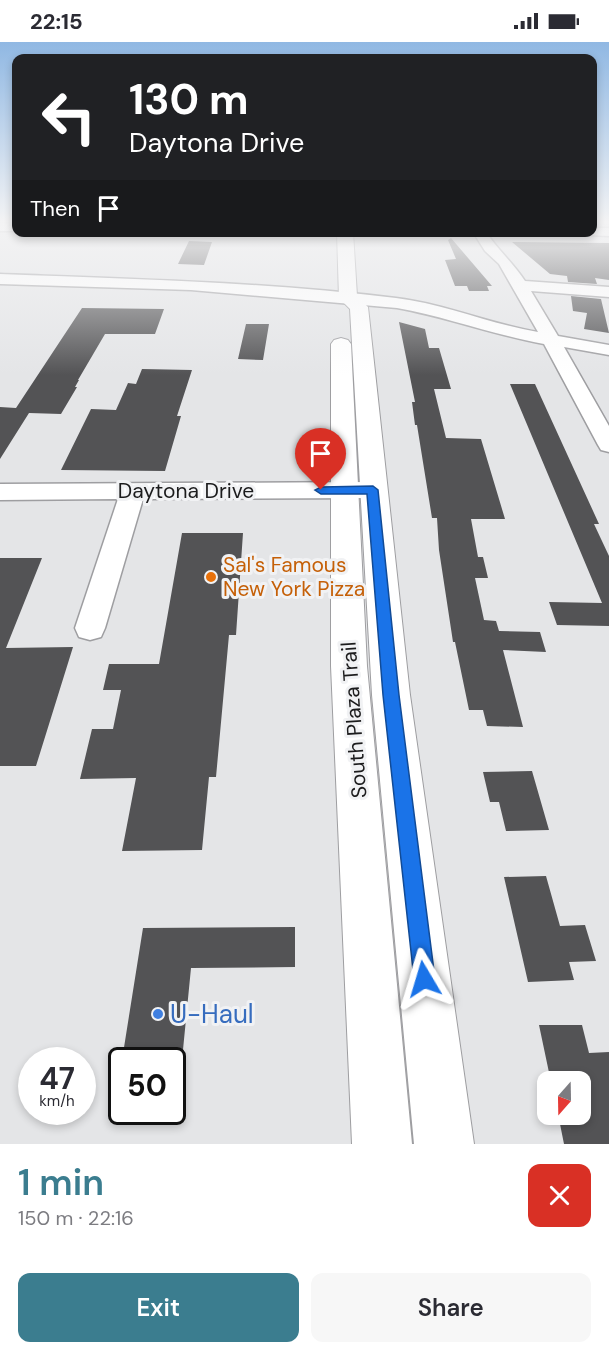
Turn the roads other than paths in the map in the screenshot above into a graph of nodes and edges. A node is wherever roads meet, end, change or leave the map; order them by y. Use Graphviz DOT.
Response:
graph roads {
  1 [pos="347,272"];
  2 [pos="510,272"];
  3 [pos="0,279"];
  4 [pos="520,285"];
  5 [pos="609,292"];
  6 [pos="348,298"];
  7 [pos="550,340"];
  8 [pos="609,350"];
  9 [pos="609,445"];
  10 [pos="358,490"];
  11 [pos="0,492"];
  12 [pos="133,492"];
  13 [pos="90,628"];
  14 [pos="382,1144"];
  15 [pos="444,1144"];
  1 -- 6 [label="main road, South Plaza Trail"];
  2 -- 4 [label="street"];
  3 -- 6 [label="street"];
  4 -- 5 [label="street"];
  4 -- 7 [label="street"];
  6 -- 7 [label="street"];
  6 -- 10 [label="main road, South Plaza Trail"];
  7 -- 8 [label="street"];
  7 -- 9 [label="street"];
  10 -- 12 [label="street, Daytona Drive"];
  10 -- 14 [label="main road, South Plaza Trail"];
  10 -- 15 [label="main road, South Plaza Trail"];
  11 -- 12 [label="street, Daytona Drive"];
  12 -- 13 [label="street"];
}
